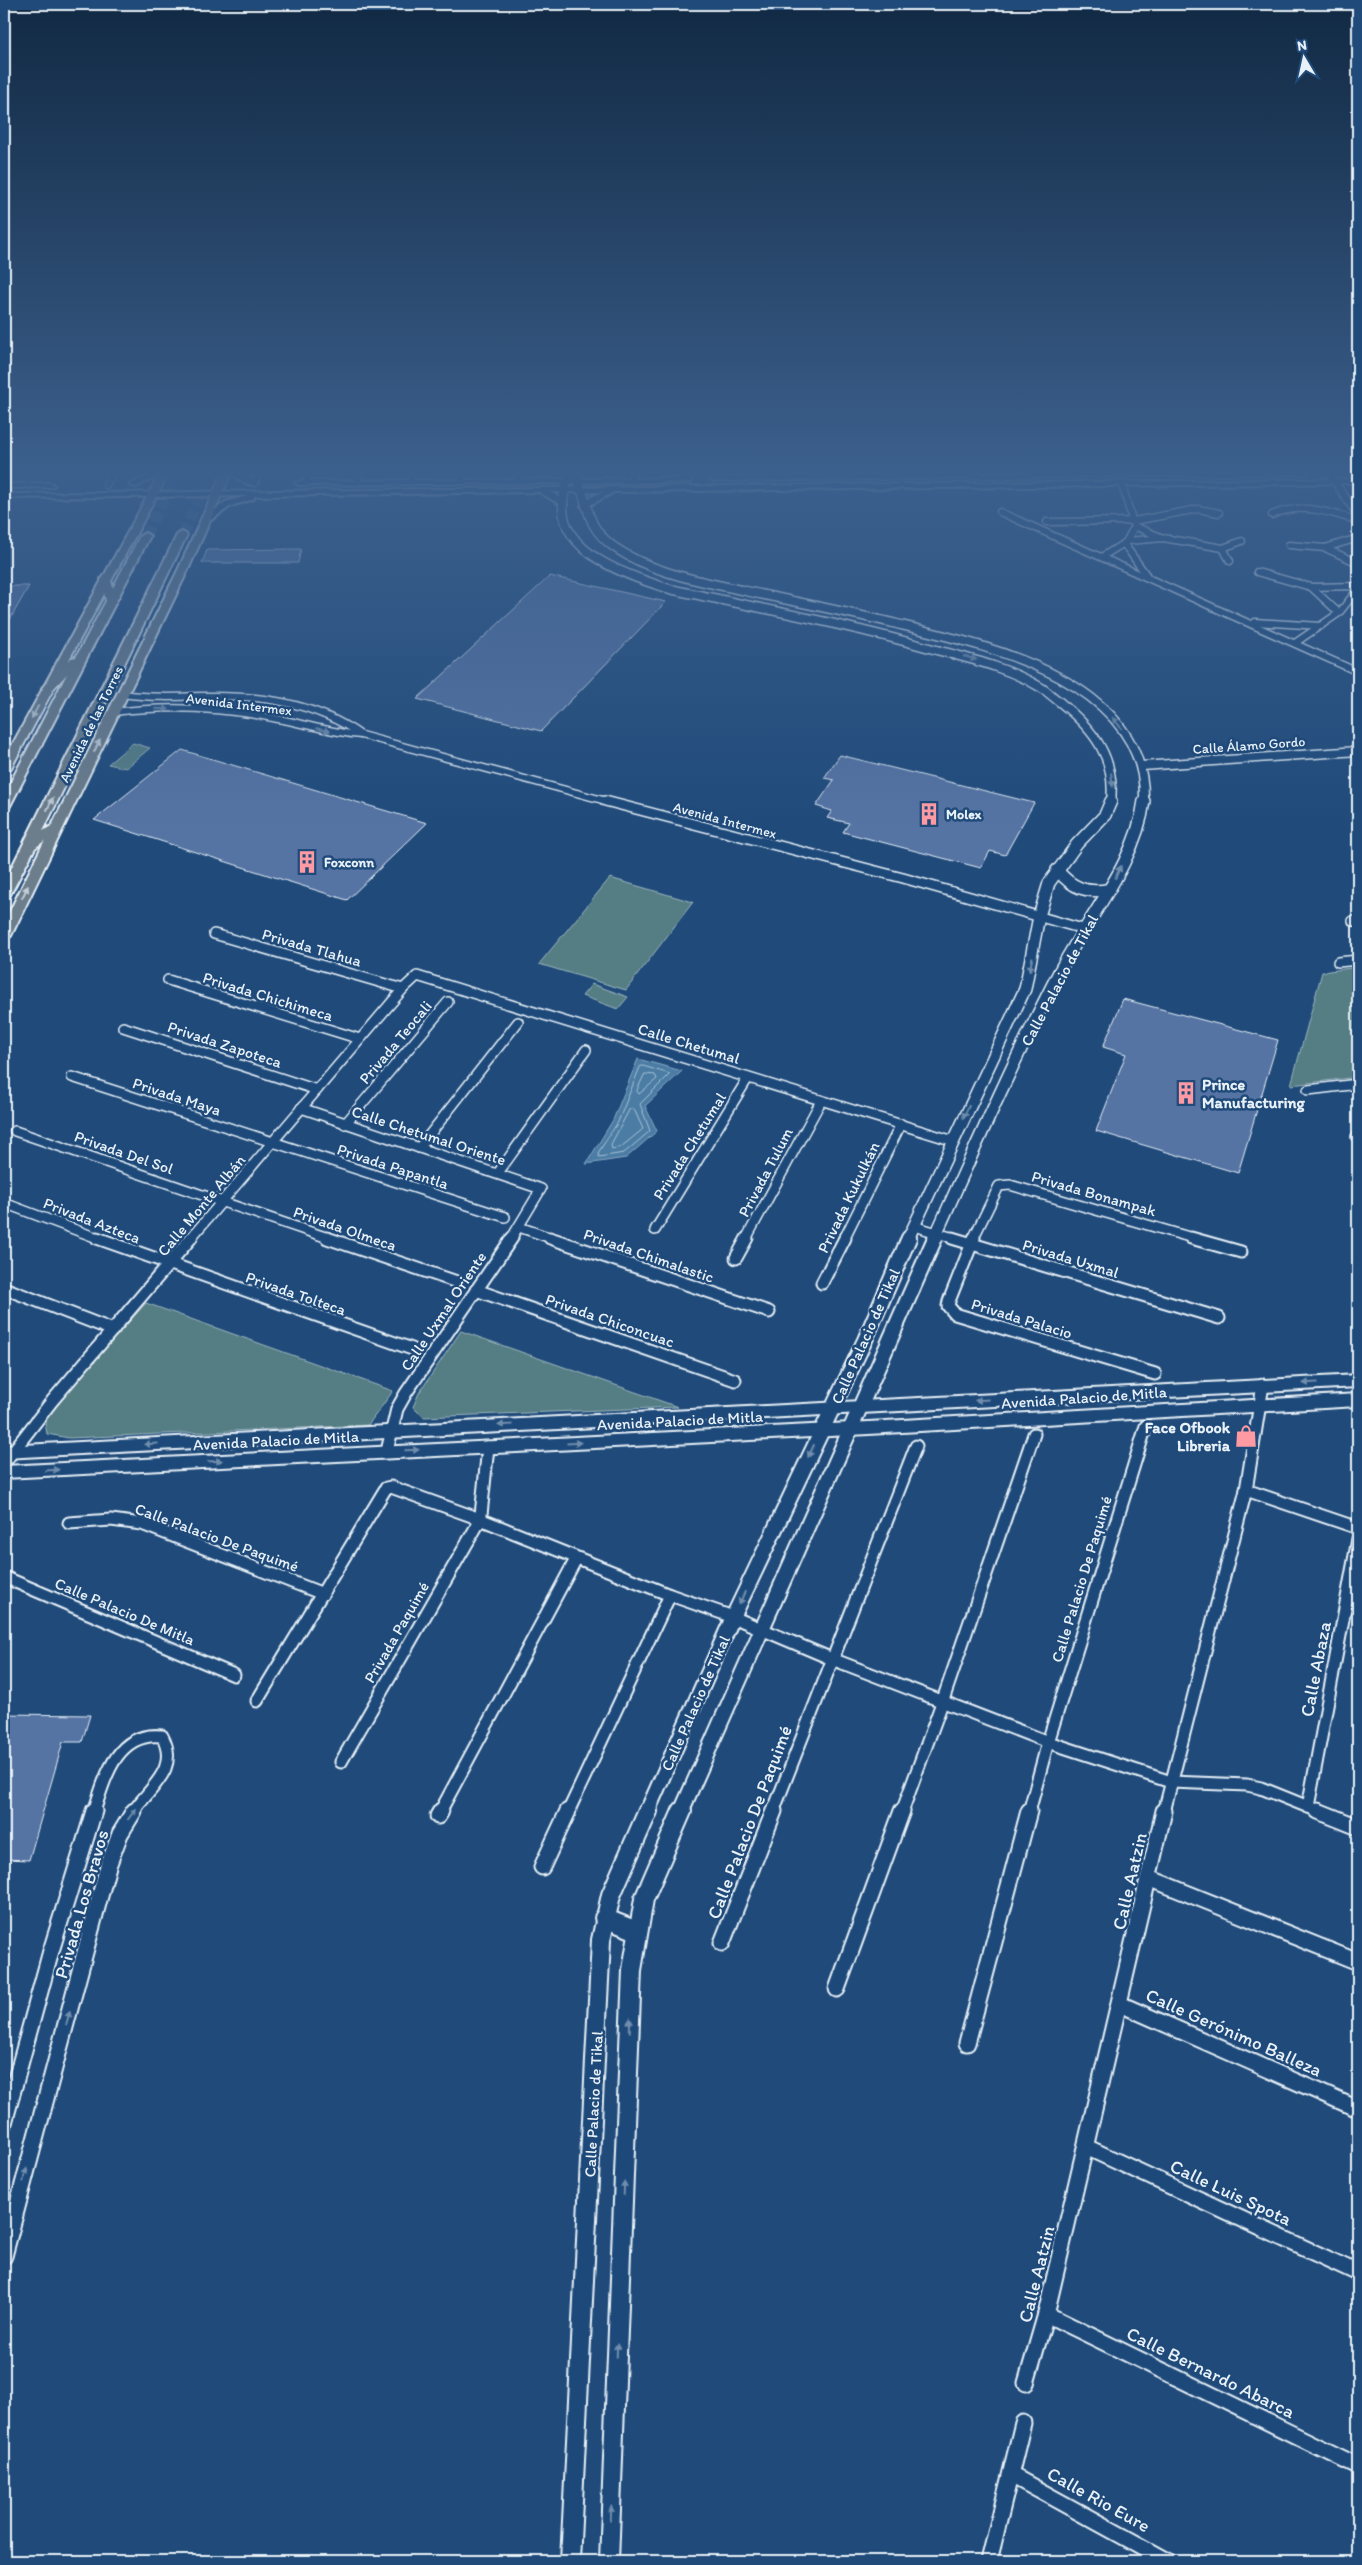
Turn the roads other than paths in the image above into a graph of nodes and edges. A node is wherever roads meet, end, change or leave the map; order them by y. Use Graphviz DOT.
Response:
graph roads {
  1 [pos="101,589"];
  2 [pos="108,589"];
  3 [pos="118,589"];
  4 [pos="156,589"];
  5 [pos="173,589"];
  6 [pos="675,589"];
  7 [pos="736,589"];
  8 [pos="1175,589"];
  9 [pos="1313,589"];
  10 [pos="1357,589"];
  11 [pos="111,602"];
  12 [pos="1339,613"];
  13 [pos="1249,622"];
  14 [pos="1321,626"];
  15 [pos="946,636"];
  16 [pos="1295,643"];
  17 [pos="89,645"];
  18 [pos="935,648"];
  19 [pos="1358,672"];
  20 [pos="48,688"];
  21 [pos="123,694"];
  22 [pos="114,712"];
  23 [pos="361,735"];
  24 [pos="1358,751"];
  25 [pos="1142,766"];
  26 [pos="4,770"];
  27 [pos="4,806"];
  28 [pos="58,826"];
  29 [pos="29,848"];
  30 [pos="1057,870"];
  31 [pos="1110,889"];
  32 [pos="4,895"];
  33 [pos="1038,916"];
  34 [pos="1083,929"];
  35 [pos="214,934"];
  36 [pos="4,936"];
  37 [pos="1358,960"];
  38 [pos="1338,962"];
  39 [pos="415,977"];
  40 [pos="168,980"];
  41 [pos="403,990"];
  42 [pos="448,1002"];
  43 [pos="518,1022"];
  44 [pos="123,1027"];
  45 [pos="360,1040"];
  46 [pos="586,1050"];
  47 [pos="72,1077"];
  48 [pos="748,1078"];
  49 [pos="1358,1084"];
  50 [pos="317,1090"];
  51 [pos="1308,1090"];
  52 [pos="821,1101"];
  53 [pos="301,1108"];
  54 [pos="346,1124"];
  55 [pos="901,1124"];
  56 [pos="15,1131"];
  57 [pos="954,1141"];
  58 [pos="273,1143"];
  59 [pos="419,1148"];
  60 [pos="498,1173"];
  61 [pos="539,1194"];
  62 [pos="224,1202"];
  63 [pos="4,1203"];
  64 [pos="505,1217"];
  65 [pos="914,1226"];
  66 [pos="519,1227"];
  67 [pos="655,1230"];
  68 [pos="936,1233"];
  69 [pos="971,1243"];
  70 [pos="1241,1252"];
  71 [pos="736,1258"];
  72 [pos="170,1265"];
  73 [pos="457,1282"];
  74 [pos="822,1283"];
  75 [pos="4,1288"];
  76 [pos="476,1290"];
  77 [pos="770,1312"];
  78 [pos="1219,1318"];
  79 [pos="113,1330"];
  80 [pos="412,1350"];
  81 [pos="1155,1374"];
  82 [pos="735,1380"];
  83 [pos="1358,1381"];
  84 [pos="1263,1385"];
  85 [pos="1358,1400"];
  86 [pos="1259,1405"];
  87 [pos="862,1406"];
  88 [pos="834,1407"];
  89 [pos="1146,1426"];
  90 [pos="851,1429"];
  91 [pos="391,1431"];
  92 [pos="820,1431"];
  93 [pos="1034,1434"];
  94 [pos="916,1446"];
  95 [pos="488,1448"];
  96 [pos="387,1451"];
  97 [pos="6,1456"];
  98 [pos="4,1472"];
  99 [pos="1246,1490"];
  100 [pos="480,1519"];
  101 [pos="69,1523"];
  102 [pos="1358,1528"];
  103 [pos="1358,1538"];
  104 [pos="576,1558"];
  105 [pos="4,1577"];
  106 [pos="323,1594"];
  107 [pos="670,1595"];
  108 [pos="733,1617"];
  109 [pos="763,1631"];
  110 [pos="832,1659"];
  111 [pos="234,1675"];
  112 [pos="257,1700"];
  113 [pos="943,1700"];
  114 [pos="1048,1742"];
  115 [pos="340,1762"];
  116 [pos="1171,1782"];
  117 [pos="1308,1807"];
  118 [pos="438,1816"];
  119 [pos="1358,1827"];
  120 [pos="542,1867"];
  121 [pos="1149,1878"];
  122 [pos="604,1918"];
  123 [pos="637,1930"];
  124 [pos="722,1943"];
  125 [pos="1358,1962"];
  126 [pos="837,1989"];
  127 [pos="1120,2004"];
  128 [pos="967,2043"];
  129 [pos="1358,2109"];
  130 [pos="4,2123"];
  131 [pos="1086,2147"];
  132 [pos="4,2256"];
  133 [pos="1358,2273"];
  134 [pos="1046,2314"];
  135 [pos="1026,2383"];
  136 [pos="1023,2423"];
  137 [pos="1358,2466"];
  138 [pos="1011,2475"];
  139 [pos="1160,2559"];
  140 [pos="570,2561"];
  141 [pos="609,2561"];
  142 [pos="989,2561"];
  1 -- 20 [label="main road"];
  2 -- 11 [label="main road"];
  3 -- 11 [label="main road"];
  29 -- 4 [label="main road, Avenida de las Torres, one-way"];
  5 -- 21 [label="main road, Avenida de las Torres"];
  6 -- 18 [label="street, Calle Palacio de Tikal"];
  7 -- 15 [label="street, Calle Palacio de Tikal"];
  8 -- 13 [label="street"];
  9 -- 12 [label="street"];
  10 -- 12 [label="street"];
  11 -- 17 [label="main road"];
  12 -- 14 [label="street"];
  13 -- 14 [label="street"];
  13 -- 16 [label="street"];
  14 -- 16 [label="street"];
  15 -- 18 [label="street"];
  25 -- 15 [label="street, Calle Palacio de Tikal, one-way"];
  16 -- 19 [label="street"];
  17 -- 20 [label="highway"];
  17 -- 27 [label="main road"];
  18 -- 30 [label="street, Calle Palacio de Tikal, one-way"];
  20 -- 26 [label="main road, one-way"];
  21 -- 22 [label="main road, Avenida de las Torres"];
  21 -- 23 [label="street, Avenida Intermex"];
  22 -- 23 [label="street, Avenida Intermex, one-way"];
  28 -- 22 [label="main road, Avenida de las Torres, one-way"];
  23 -- 33 [label="street, Avenida Intermex"];
  24 -- 25 [label="street, Calle Álamo Gordo"];
  31 -- 25 [label="street, Calle Palacio de Tikal, one-way"];
  28 -- 29 [label="main road"];
  36 -- 28 [label="main road, Avenida de las Torres, one-way"];
  29 -- 32 [label="main road, Avenida de las Torres"];
  30 -- 31 [label="street"];
  30 -- 33 [label="street, Calle Palacio de Tikal"];
  31 -- 34 [label="street, Calle Palacio de Tikal"];
  33 -- 34 [label="street, Avenida Intermex"];
  33 -- 57 [label="street, Calle Palacio de Tikal, one-way"];
  34 -- 68 [label="street, Calle Palacio de Tikal"];
  35 -- 41 [label="street, Privada Tlahua"];
  37 -- 38 [label="street"];
  39 -- 41 [label="street, Calle Monte Albán"];
  39 -- 48 [label="street, Calle Chetumal"];
  40 -- 45 [label="street, Privada Chichimeca"];
  41 -- 45 [label="street, Calle Monte Albán"];
  42 -- 54 [label="street, Privada Teocali"];
  43 -- 59 [label="street"];
  44 -- 50 [label="street, Privada Zapoteca"];
  45 -- 50 [label="street, Calle Monte Albán"];
  46 -- 60 [label="street"];
  47 -- 58 [label="street, Privada Maya"];
  48 -- 52 [label="street, Calle Chetumal"];
  48 -- 67 [label="street, Privada Chetumal"];
  49 -- 51 [label="street"];
  50 -- 53 [label="street, Calle Monte Albán"];
  52 -- 55 [label="street, Calle Chetumal"];
  52 -- 71 [label="street, Privada Tulum"];
  53 -- 54 [label="street, Calle Chetumal Oriente"];
  53 -- 58 [label="street, Calle Monte Albán"];
  54 -- 59 [label="street, Calle Chetumal Oriente"];
  55 -- 57 [label="street, Calle Chetumal"];
  55 -- 74 [label="street, Privada Kukulkán"];
  56 -- 62 [label="street, Privada Del Sol"];
  57 -- 65 [label="street, Calle Palacio de Tikal"];
  58 -- 62 [label="street, Calle Monte Albán"];
  58 -- 64 [label="street, Privada Papantla"];
  59 -- 60 [label="street, Calle Chetumal Oriente"];
  60 -- 61 [label="street, Calle Chetumal Oriente"];
  61 -- 66 [label="street, Calle Uxmal Oriente"];
  62 -- 72 [label="street, Calle Monte Albán"];
  62 -- 73 [label="street, Privada Olmeca"];
  63 -- 72 [label="street, Privada Azteca"];
  65 -- 68 [label="street, Privada Uxmal"];
  65 -- 88 [label="street, Calle Palacio de Tikal"];
  66 -- 76 [label="street, Calle Uxmal Oriente"];
  66 -- 77 [label="street, Privada Chimalastic"];
  68 -- 69 [label="street, Privada Uxmal"];
  68 -- 87 [label="street, Calle Palacio de Tikal"];
  69 -- 70 [label="street, Privada Bonampak"];
  69 -- 78 [label="street, Privada Uxmal"];
  69 -- 81 [label="street, Privada Palacio"];
  72 -- 79 [label="street, Calle Monte Albán"];
  72 -- 80 [label="street, Privada Tolteca"];
  75 -- 79 [label="street"];
  76 -- 82 [label="street, Privada Chiconcuac"];
  76 -- 91 [label="street, Calle Uxmal Oriente"];
  79 -- 97 [label="street, Calle Monte Albán"];
  83 -- 84 [label="main road, Avenida Palacio de Mitla, one-way"];
  84 -- 86 [label="street, Calle Aatzin"];
  84 -- 87 [label="main road, Avenida Palacio de Mitla, one-way"];
  85 -- 86 [label="main road, Avenida Palacio de Mitla"];
  86 -- 90 [label="main road, Avenida Palacio de Mitla"];
  86 -- 99 [label="street, Calle Aatzin"];
  87 -- 88 [label="main road, Avenida Palacio de Mitla"];
  87 -- 90 [label="street, Calle Palacio de Tikal"];
  88 -- 91 [label="main road, Avenida Palacio de Mitla, one-way"];
  88 -- 92 [label="street, Calle Palacio de Tikal"];
  89 -- 114 [label="street, Calle Palacio De Paquimé"];
  90 -- 92 [label="main road, Avenida Palacio de Mitla"];
  90 -- 109 [label="street, Calle Palacio de Tikal"];
  91 -- 96 [label="street, Calle Uxmal Oriente"];
  91 -- 97 [label="main road, Avenida Palacio de Mitla, one-way"];
  95 -- 92 [label="main road, Avenida Palacio de Mitla, one-way"];
  92 -- 108 [label="street, Calle Palacio de Tikal, one-way"];
  93 -- 113 [label="street"];
  94 -- 110 [label="street, Calle Palacio De Paquimé"];
  96 -- 95 [label="main road, Avenida Palacio de Mitla, one-way"];
  95 -- 100 [label="street"];
  98 -- 96 [label="main road, Avenida Palacio de Mitla, one-way"];
  99 -- 102 [label="street"];
  99 -- 116 [label="street, Calle Aatzin"];
  100 -- 104 [label="street"];
  100 -- 106 [label="street"];
  100 -- 115 [label="street, Privada Paquimé"];
  101 -- 106 [label="street, Calle Palacio De Paquimé"];
  103 -- 117 [label="street, Calle Abaza"];
  104 -- 107 [label="street"];
  104 -- 118 [label="street"];
  105 -- 111 [label="street, Calle Palacio De Mitla"];
  106 -- 112 [label="street"];
  107 -- 108 [label="street"];
  107 -- 120 [label="street"];
  108 -- 109 [label="street"];
  108 -- 122 [label="street, Calle Palacio de Tikal"];
  109 -- 110 [label="street"];
  109 -- 123 [label="street, Calle Palacio de Tikal"];
  110 -- 113 [label="street"];
  110 -- 124 [label="street, Calle Palacio De Paquimé"];
  113 -- 114 [label="street"];
  113 -- 126 [label="street"];
  114 -- 116 [label="street"];
  114 -- 128 [label="street, Calle Palacio De Paquimé"];
  116 -- 117 [label="street"];
  116 -- 121 [label="street, Calle Aatzin"];
  117 -- 119 [label="street"];
  121 -- 125 [label="street"];
  121 -- 127 [label="street, Calle Aatzin"];
  122 -- 123 [label="street"];
  122 -- 140 [label="street, Calle Palacio de Tikal"];
  141 -- 123 [label="street, Calle Palacio de Tikal, one-way"];
  127 -- 129 [label="street, Calle Gerónimo Balleza"];
  127 -- 131 [label="street, Calle Aatzin"];
  132 -- 130 [label="street, Privada Los Bravos, one-way"];
  131 -- 133 [label="street, Calle Luis Spota"];
  131 -- 134 [label="street, Calle Aatzin"];
  134 -- 135 [label="street, Calle Aatzin"];
  134 -- 137 [label="street, Calle Bernardo Abarca"];
  136 -- 138 [label="street"];
  138 -- 139 [label="street, Calle Rio Eure"];
  138 -- 142 [label="street"];
}
